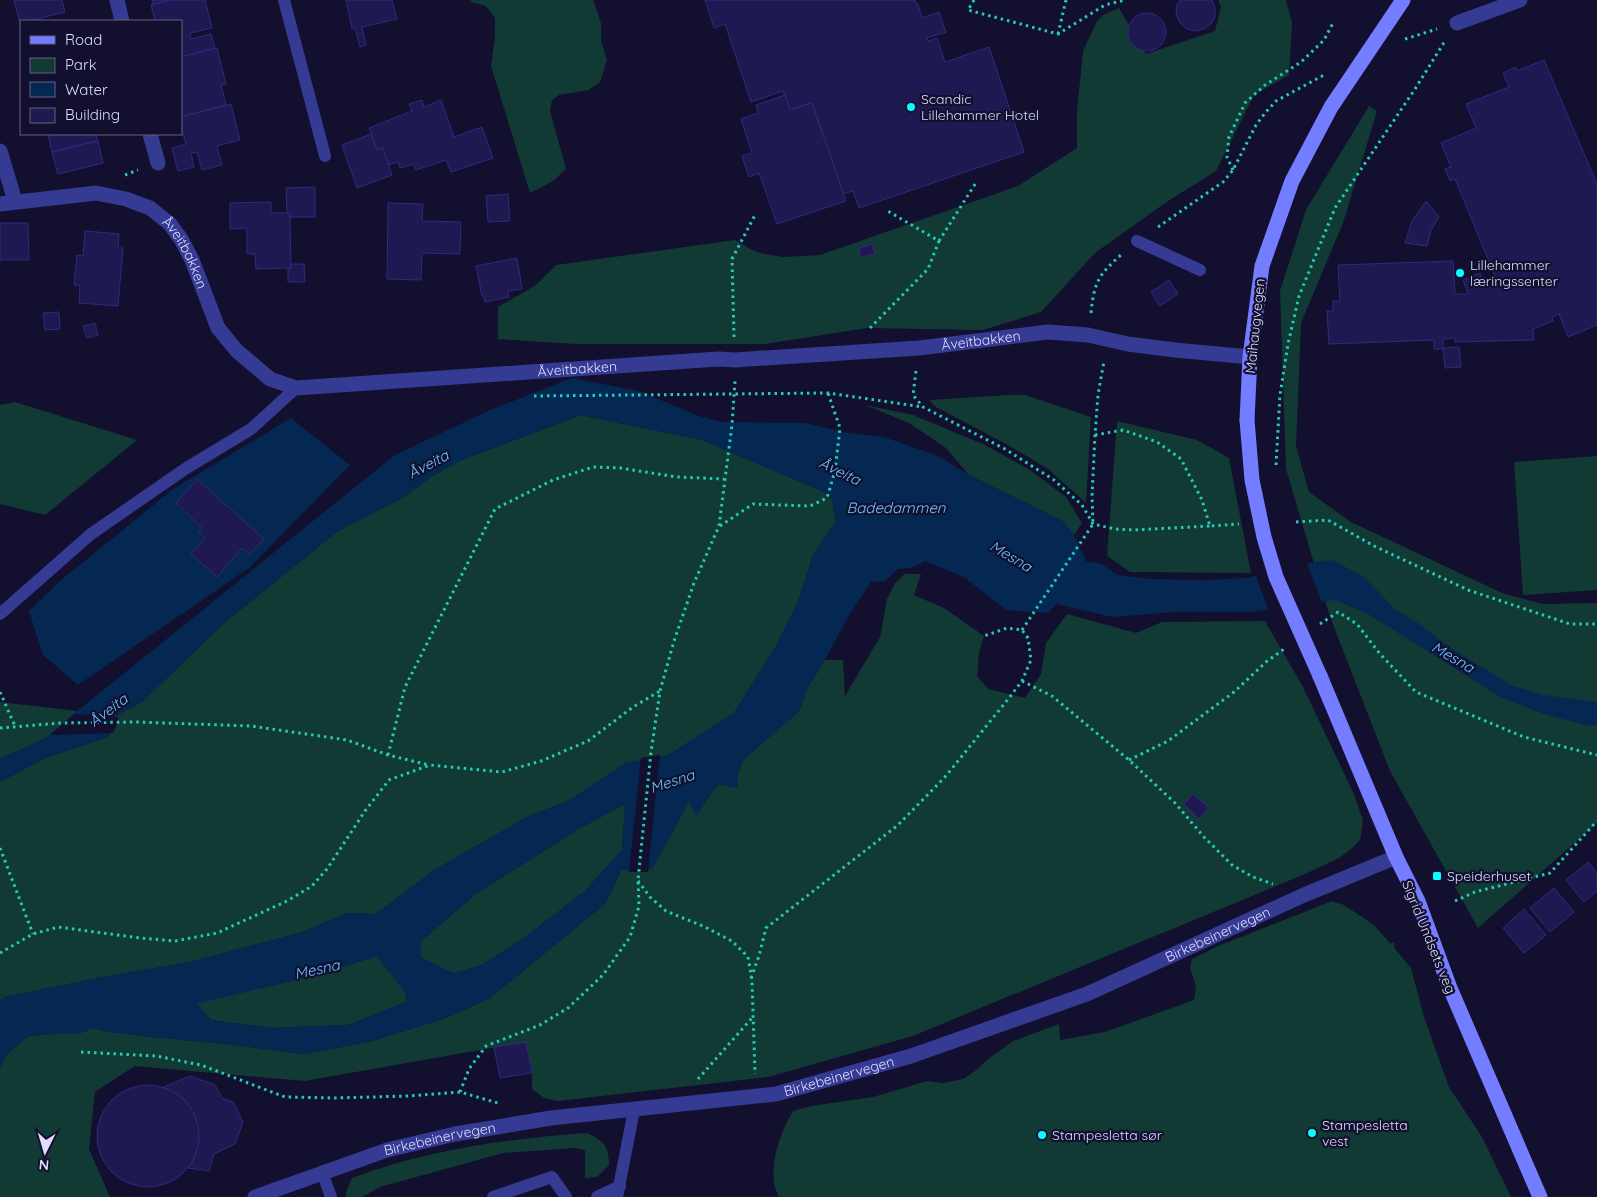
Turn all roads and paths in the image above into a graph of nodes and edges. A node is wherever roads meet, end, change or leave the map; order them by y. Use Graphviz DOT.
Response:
graph roads {
  1 [pos="117,0"];
  2 [pos="284,0"];
  3 [pos="974,0"];
  4 [pos="1066,0"];
  5 [pos="1125,0"];
  6 [pos="1403,0"];
  7 [pos="1520,0"];
  8 [pos="122,20"];
  9 [pos="1333,23"];
  10 [pos="1457,23"];
  11 [pos="1058,34"];
  12 [pos="1400,40"];
  13 [pos="1325,75"];
  14 [pos="150,135"];
  15 [pos="0,151"];
  16 [pos="325,156"];
  17 [pos="158,163"];
  18 [pos="1233,170"];
  19 [pos="977,181"];
  20 [pos="15,201"];
  21 [pos="0,204"];
  22 [pos="886,210"];
  23 [pos="755,215"];
  24 [pos="939,241"];
  25 [pos="1137,241"];
  26 [pos="1200,270"];
  27 [pos="1088,335"];
  28 [pos="1108,340"];
  29 [pos="919,348"];
  30 [pos="848,352"];
  31 [pos="1250,357"];
  32 [pos="735,360"];
  33 [pos="296,388"];
  34 [pos="828,392"];
  35 [pos="735,393"];
  36 [pos="532,396"];
  37 [pos="923,407"];
  38 [pos="1095,435"];
  39 [pos="1276,472"];
  40 [pos="724,479"];
  41 [pos="1296,522"];
  42 [pos="1093,524"];
  43 [pos="1240,524"];
  44 [pos="719,526"];
  45 [pos="1210,526"];
  46 [pos="0,614"];
  47 [pos="1597,624"];
  48 [pos="1314,628"];
  49 [pos="1022,630"];
  50 [pos="984,636"];
  51 [pos="1290,645"];
  52 [pos="1320,676"];
  53 [pos="1022,680"];
  54 [pos="660,691"];
  55 [pos="0,692"];
  56 [pos="14,726"];
  57 [pos="0,728"];
  58 [pos="388,755"];
  59 [pos="1597,755"];
  60 [pos="1129,760"];
  61 [pos="430,766"];
  62 [pos="1597,821"];
  63 [pos="0,848"];
  64 [pos="1396,857"];
  65 [pos="638,880"];
  66 [pos="1304,895"];
  67 [pos="1455,901"];
  68 [pos="33,934"];
  69 [pos="0,953"];
  70 [pos="751,978"];
  71 [pos="752,1018"];
  72 [pos="81,1052"];
  73 [pos="460,1092"];
  74 [pos="756,1096"];
  75 [pos="676,1104"];
  76 [pos="505,1105"];
  77 [pos="634,1110"];
  78 [pos="322,1172"];
  79 [pos="618,1191"];
  80 [pos="255,1197"];
  81 [pos="331,1197"];
  82 [pos="493,1197"];
  83 [pos="566,1197"];
  84 [pos="597,1197"];
  85 [pos="1540,1197"];
  1 -- 8 [label="street"];
  2 -- 16 [label="lane"];
  3 -- 11 [label="path"];
  4 -- 11 [label="path"];
  5 -- 11 [label="path"];
  6 -- 31 [label="street, Maihaugvegen"];
  7 -- 10 [label="street"];
  9 -- 18 [label="path"];
  10 -- 12 [label="path"];
  10 -- 39 [label="path"];
  13 -- 18 [label="path"];
  14 -- 17 [label="street"];
  15 -- 20 [label="street"];
  18 -- 25 [label="path"];
  19 -- 24 [label="path"];
  20 -- 21 [label="street, Åveitbakken"];
  20 -- 33 [label="street, Åveitbakken"];
  22 -- 24 [label="path"];
  23 -- 32 [label="path"];
  24 -- 30 [label="path"];
  25 -- 26 [label="lane"];
  25 -- 27 [label="path"];
  27 -- 28 [label="street, Åveitbakken"];
  27 -- 29 [label="street, Åveitbakken"];
  28 -- 31 [label="street, Åveitbakken"];
  28 -- 38 [label="path"];
  29 -- 30 [label="street, Åveitbakken"];
  29 -- 37 [label="path"];
  30 -- 32 [label="street, Åveitbakken"];
  31 -- 52 [label="street, Maihaugvegen, bridge"];
  32 -- 33 [label="street, Åveitbakken"];
  33 -- 46 [label="lane"];
  34 -- 35 [label="path"];
  34 -- 37 [label="path"];
  34 -- 44 [label="path"];
  35 -- 36 [label="path"];
  35 -- 40 [label="path"];
  37 -- 42 [label="path"];
  38 -- 42 [label="path"];
  38 -- 45 [label="path"];
  40 -- 44 [label="path"];
  40 -- 58 [label="path"];
  41 -- 47 [label="path"];
  42 -- 45 [label="path"];
  42 -- 49 [label="path"];
  43 -- 45 [label="path"];
  44 -- 54 [label="path"];
  48 -- 59 [label="path"];
  49 -- 50 [label="path"];
  49 -- 53 [label="path"];
  51 -- 60 [label="path"];
  52 -- 64 [label="street, Sigrid Undsets veg"];
  53 -- 60 [label="path"];
  53 -- 70 [label="path"];
  54 -- 61 [label="path"];
  54 -- 65 [label="path"];
  55 -- 56 [label="path"];
  56 -- 57 [label="path"];
  56 -- 58 [label="path"];
  58 -- 61 [label="path"];
  60 -- 66 [label="path"];
  61 -- 68 [label="path"];
  62 -- 67 [label="path"];
  63 -- 68 [label="path"];
  64 -- 66 [label="street, Birkebeinervegen"];
  64 -- 85 [label="street, Sigrid Undsets veg"];
  65 -- 70 [label="path"];
  65 -- 73 [label="path"];
  66 -- 74 [label="street, Birkebeinervegen"];
  68 -- 69 [label="path"];
  70 -- 71 [label="path"];
  71 -- 74 [label="path"];
  71 -- 75 [label="path"];
  72 -- 73 [label="path"];
  73 -- 76 [label="path"];
  74 -- 75 [label="street, Birkebeinervegen"];
  75 -- 77 [label="street, Birkebeinervegen"];
  77 -- 78 [label="street, Birkebeinervegen"];
  77 -- 79 [label="lane"];
  78 -- 80 [label="street, Birkebeinervegen"];
  78 -- 81 [label="lane"];
  79 -- 84 [label="lane"];
  82 -- 83 [label="lane"];
}
